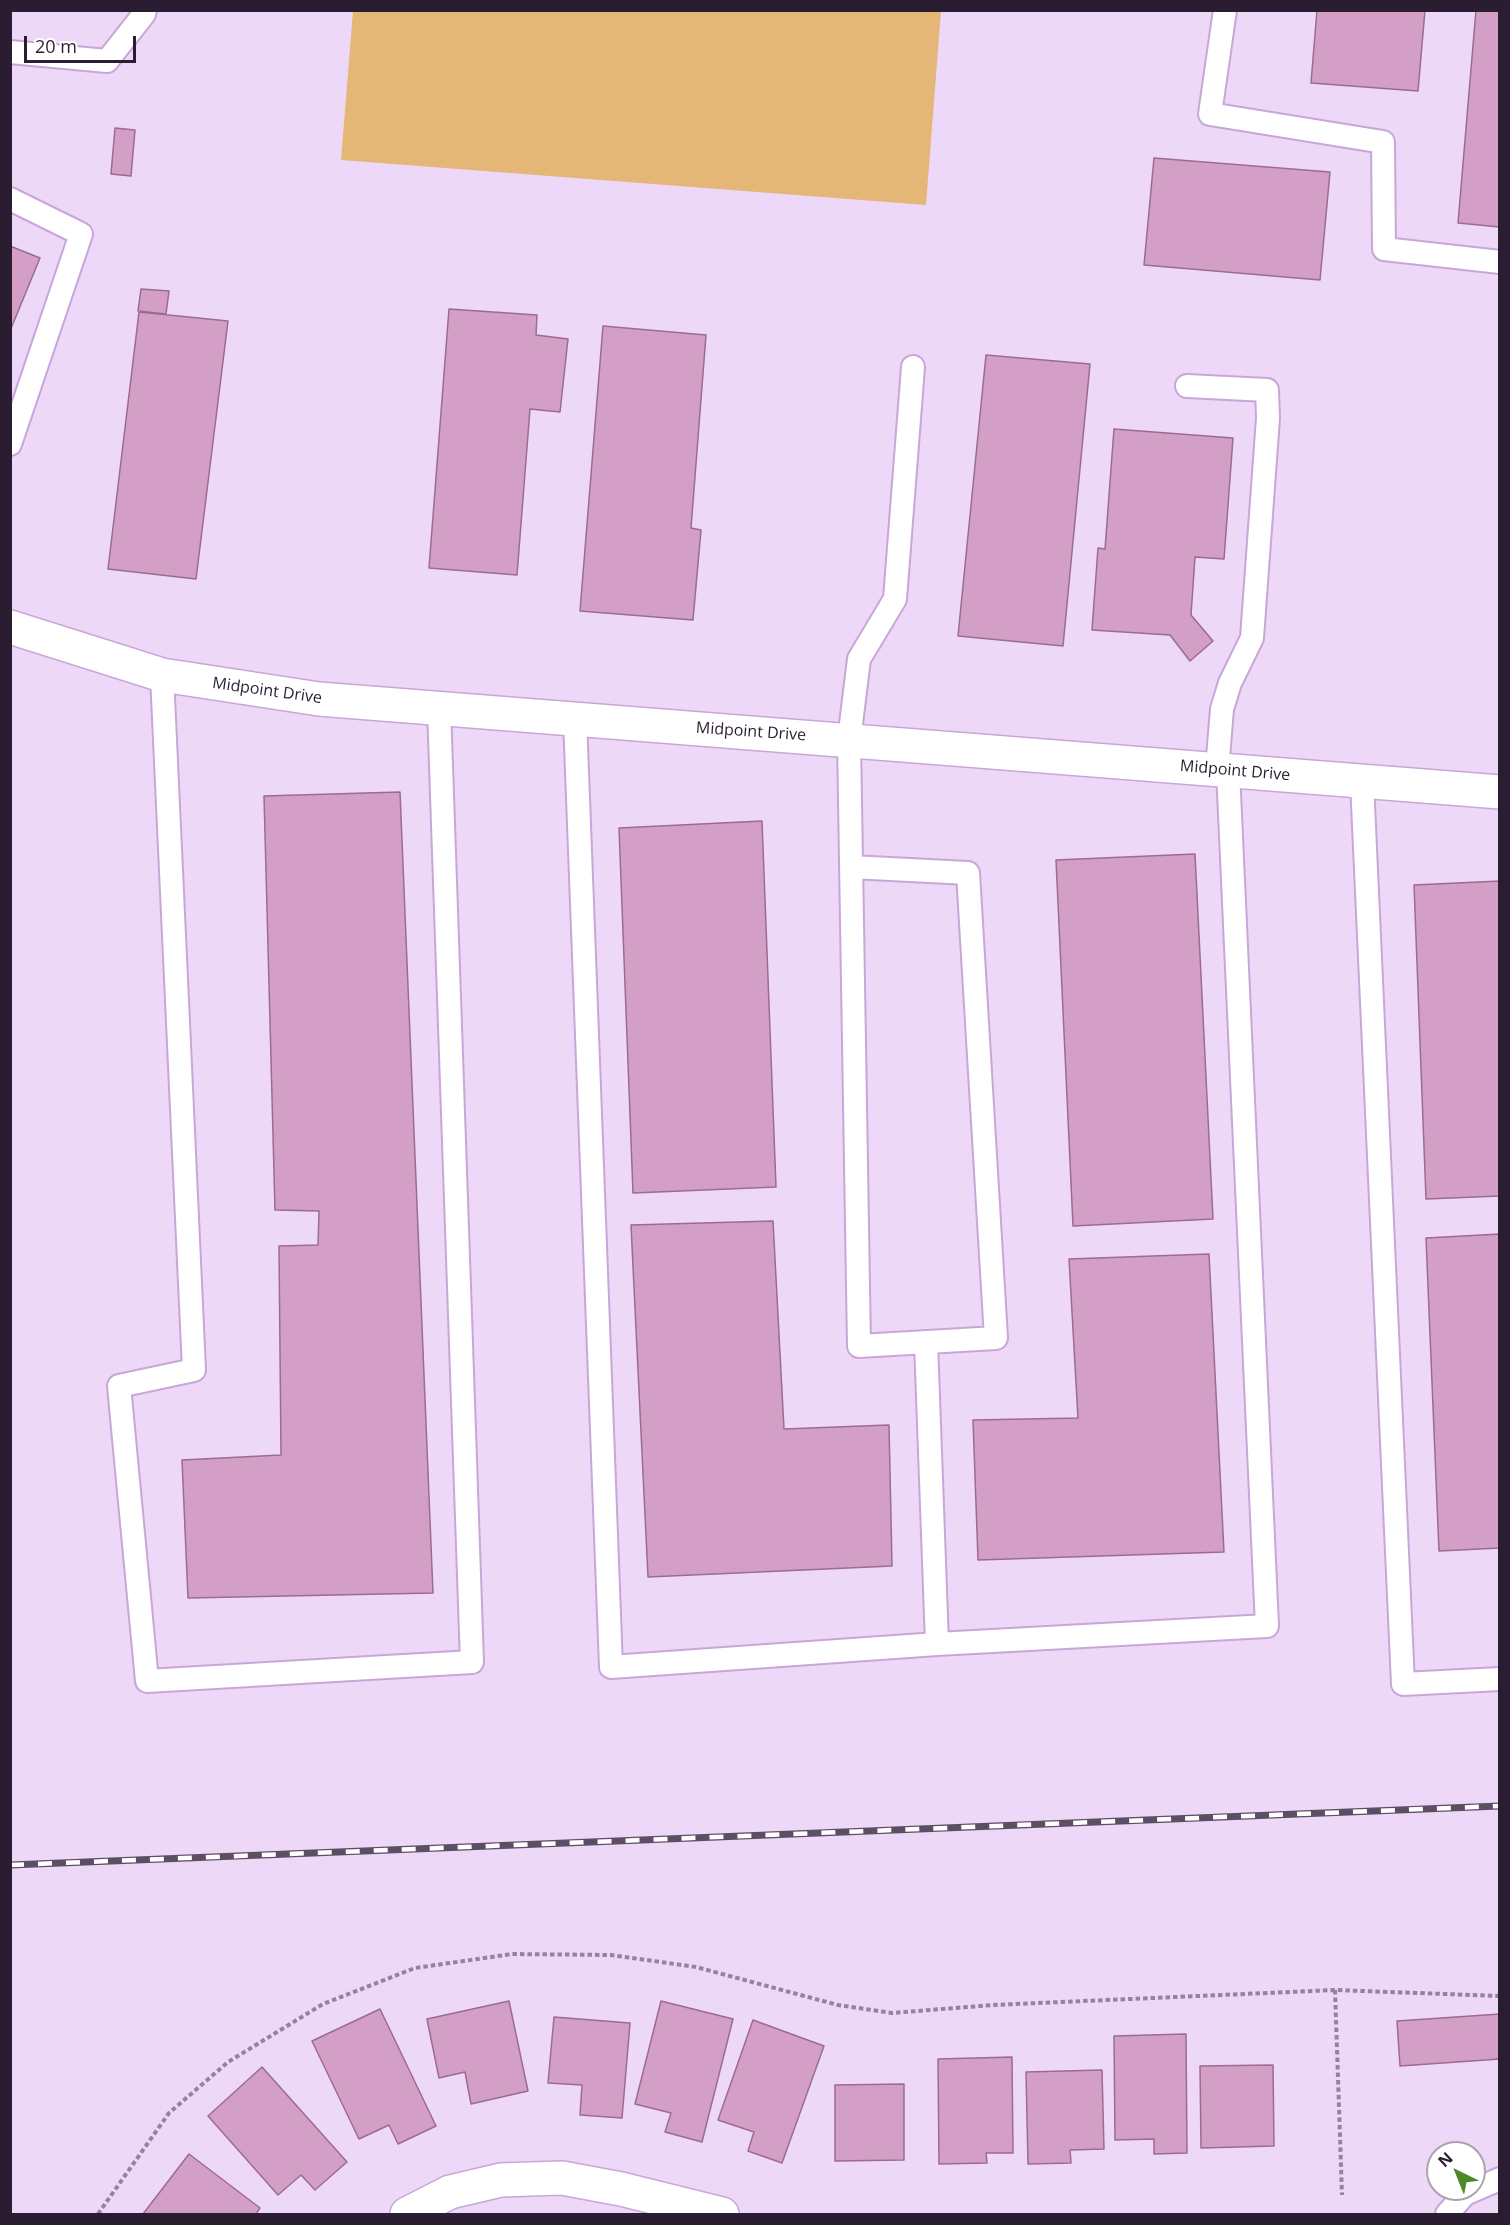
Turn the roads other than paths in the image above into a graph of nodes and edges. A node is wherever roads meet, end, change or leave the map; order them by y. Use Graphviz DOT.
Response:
graph roads {
  1 [pos="145,10"];
  2 [pos="1225,10"];
  3 [pos="10,52"];
  4 [pos="10,199"];
  5 [pos="1500,262"];
  6 [pos="913,367"];
  7 [pos="1187,386"];
  8 [pos="10,444"];
  9 [pos="10,627"];
  10 [pos="162,675"];
  11 [pos="439,708"];
  12 [pos="575,719"];
  13 [pos="849,740"];
  14 [pos="1222,770"];
  15 [pos="1362,782"];
  16 [pos="1500,792"];
  17 [pos="851,867"];
  18 [pos="927,1342"];
  19 [pos="937,1644"];
  20 [pos="1500,1679"];
  21 [pos="1500,2180"];
  22 [pos="407,2214"];
  23 [pos="722,2214"];
  24 [pos="1447,2214"];
  1 -- 3 [label="lane"];
  2 -- 5 [label="lane"];
  4 -- 8 [label="lane"];
  6 -- 13 [label="lane"];
  7 -- 14 [label="lane"];
  9 -- 10 [label="street, Midpoint Drive"];
  10 -- 11 [label="street, Midpoint Drive"];
  10 -- 11 [label="lane"];
  11 -- 12 [label="street, Midpoint Drive"];
  12 -- 13 [label="street, Midpoint Drive"];
  12 -- 19 [label="lane"];
  13 -- 14 [label="street, Midpoint Drive"];
  13 -- 17 [label="lane"];
  14 -- 15 [label="street, Midpoint Drive"];
  14 -- 19 [label="lane"];
  15 -- 16 [label="street, Midpoint Drive"];
  15 -- 20 [label="lane"];
  17 -- 18 [label="lane"];
  17 -- 18 [label="lane"];
  18 -- 19 [label="lane"];
  21 -- 24 [label="lane"];
  22 -- 23 [label="street"];
}
